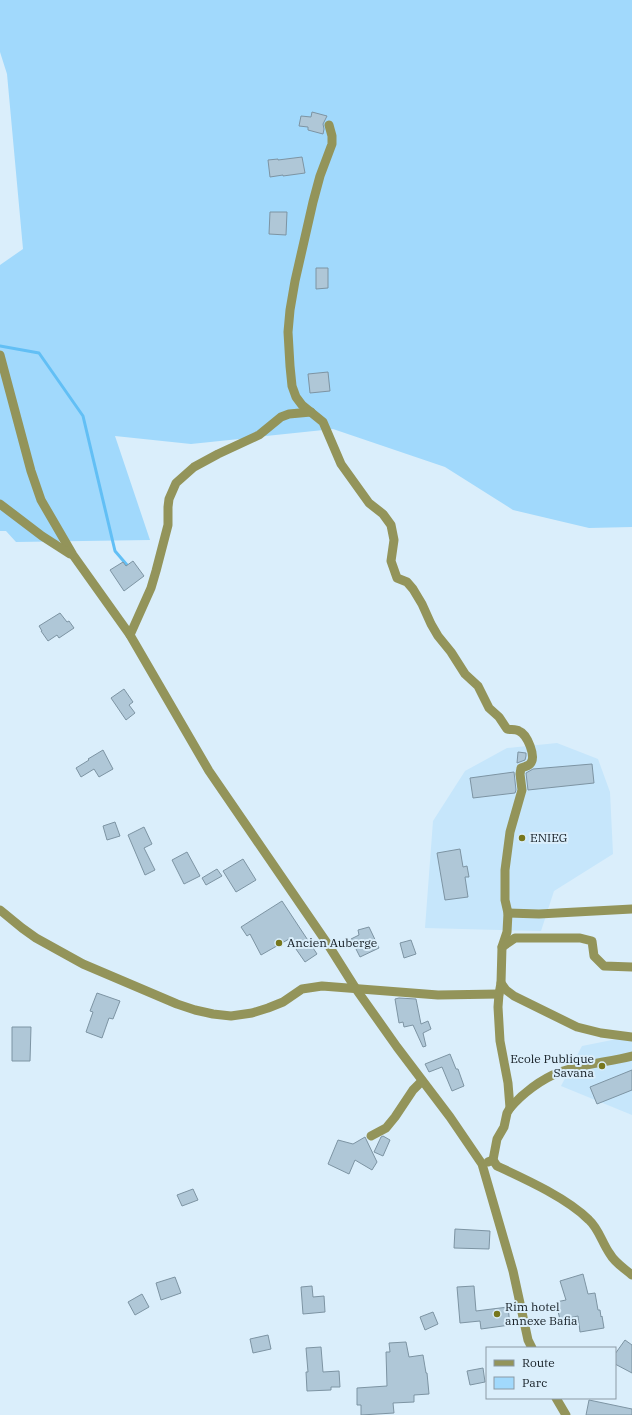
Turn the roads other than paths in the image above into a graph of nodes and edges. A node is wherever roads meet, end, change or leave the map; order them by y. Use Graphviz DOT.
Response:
graph roads {
  1 [pos="329,125"];
  2 [pos="0,355"];
  3 [pos="311,412"];
  4 [pos="0,504"];
  5 [pos="73,555"];
  6 [pos="130,635"];
  7 [pos="632,909"];
  8 [pos="0,910"];
  9 [pos="508,913"];
  10 [pos="502,947"];
  11 [pos="632,967"];
  12 [pos="501,983"];
  13 [pos="356,989"];
  14 [pos="499,994"];
  15 [pos="632,1037"];
  16 [pos="632,1056"];
  17 [pos="422,1081"];
  18 [pos="510,1108"];
  19 [pos="371,1136"];
  20 [pos="493,1160"];
  21 [pos="482,1164"];
  22 [pos="632,1275"];
  23 [pos="532,1347"];
  24 [pos="557,1399"];
  25 [pos="566,1415"];
  1 -- 3 [label="street"];
  2 -- 5 [label="street"];
  3 -- 6 [label="street"];
  3 -- 9 [label="street"];
  4 -- 5 [label="street"];
  5 -- 6 [label="street"];
  6 -- 13 [label="street"];
  7 -- 9 [label="street"];
  8 -- 13 [label="street"];
  9 -- 10 [label="street"];
  10 -- 11 [label="street"];
  10 -- 12 [label="street"];
  12 -- 14 [label="street"];
  12 -- 15 [label="street"];
  13 -- 14 [label="street"];
  13 -- 17 [label="street"];
  14 -- 18 [label="street"];
  16 -- 18 [label="street"];
  17 -- 19 [label="street"];
  17 -- 21 [label="street"];
  18 -- 20 [label="street"];
  20 -- 21 [label="street"];
  20 -- 22 [label="street"];
  21 -- 23 [label="street"];
  24 -- 25 [label="street"];
}
